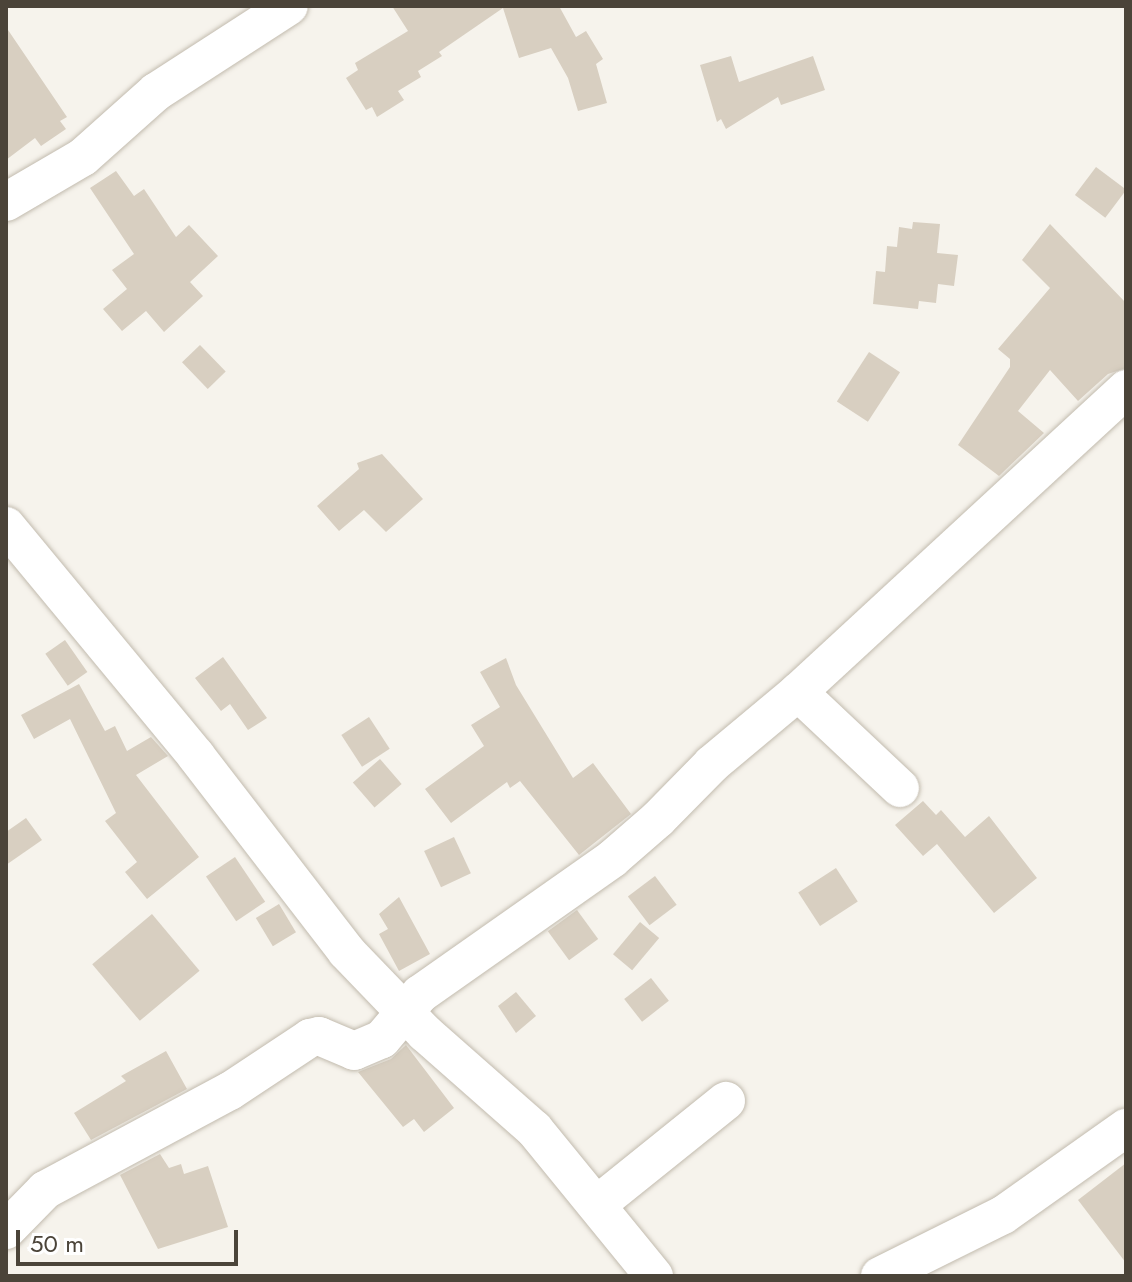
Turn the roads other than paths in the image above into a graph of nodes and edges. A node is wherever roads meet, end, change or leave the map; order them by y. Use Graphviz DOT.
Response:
graph roads {
  1 [pos="289,6"];
  2 [pos="6,202"];
  3 [pos="1126,389"];
  4 [pos="6,526"];
  5 [pos="798,692"];
  6 [pos="900,788"];
  7 [pos="402,1011"];
  8 [pos="726,1101"];
  9 [pos="1126,1128"];
  10 [pos="599,1203"];
  11 [pos="6,1230"];
  12 [pos="654,1276"];
  13 [pos="880,1276"];
  1 -- 2 [label="street"];
  3 -- 5 [label="street"];
  4 -- 7 [label="street"];
  5 -- 6 [label="street"];
  5 -- 7 [label="street"];
  7 -- 10 [label="street"];
  7 -- 11 [label="street"];
  8 -- 10 [label="street"];
  9 -- 13 [label="street"];
  10 -- 12 [label="street"];
}
